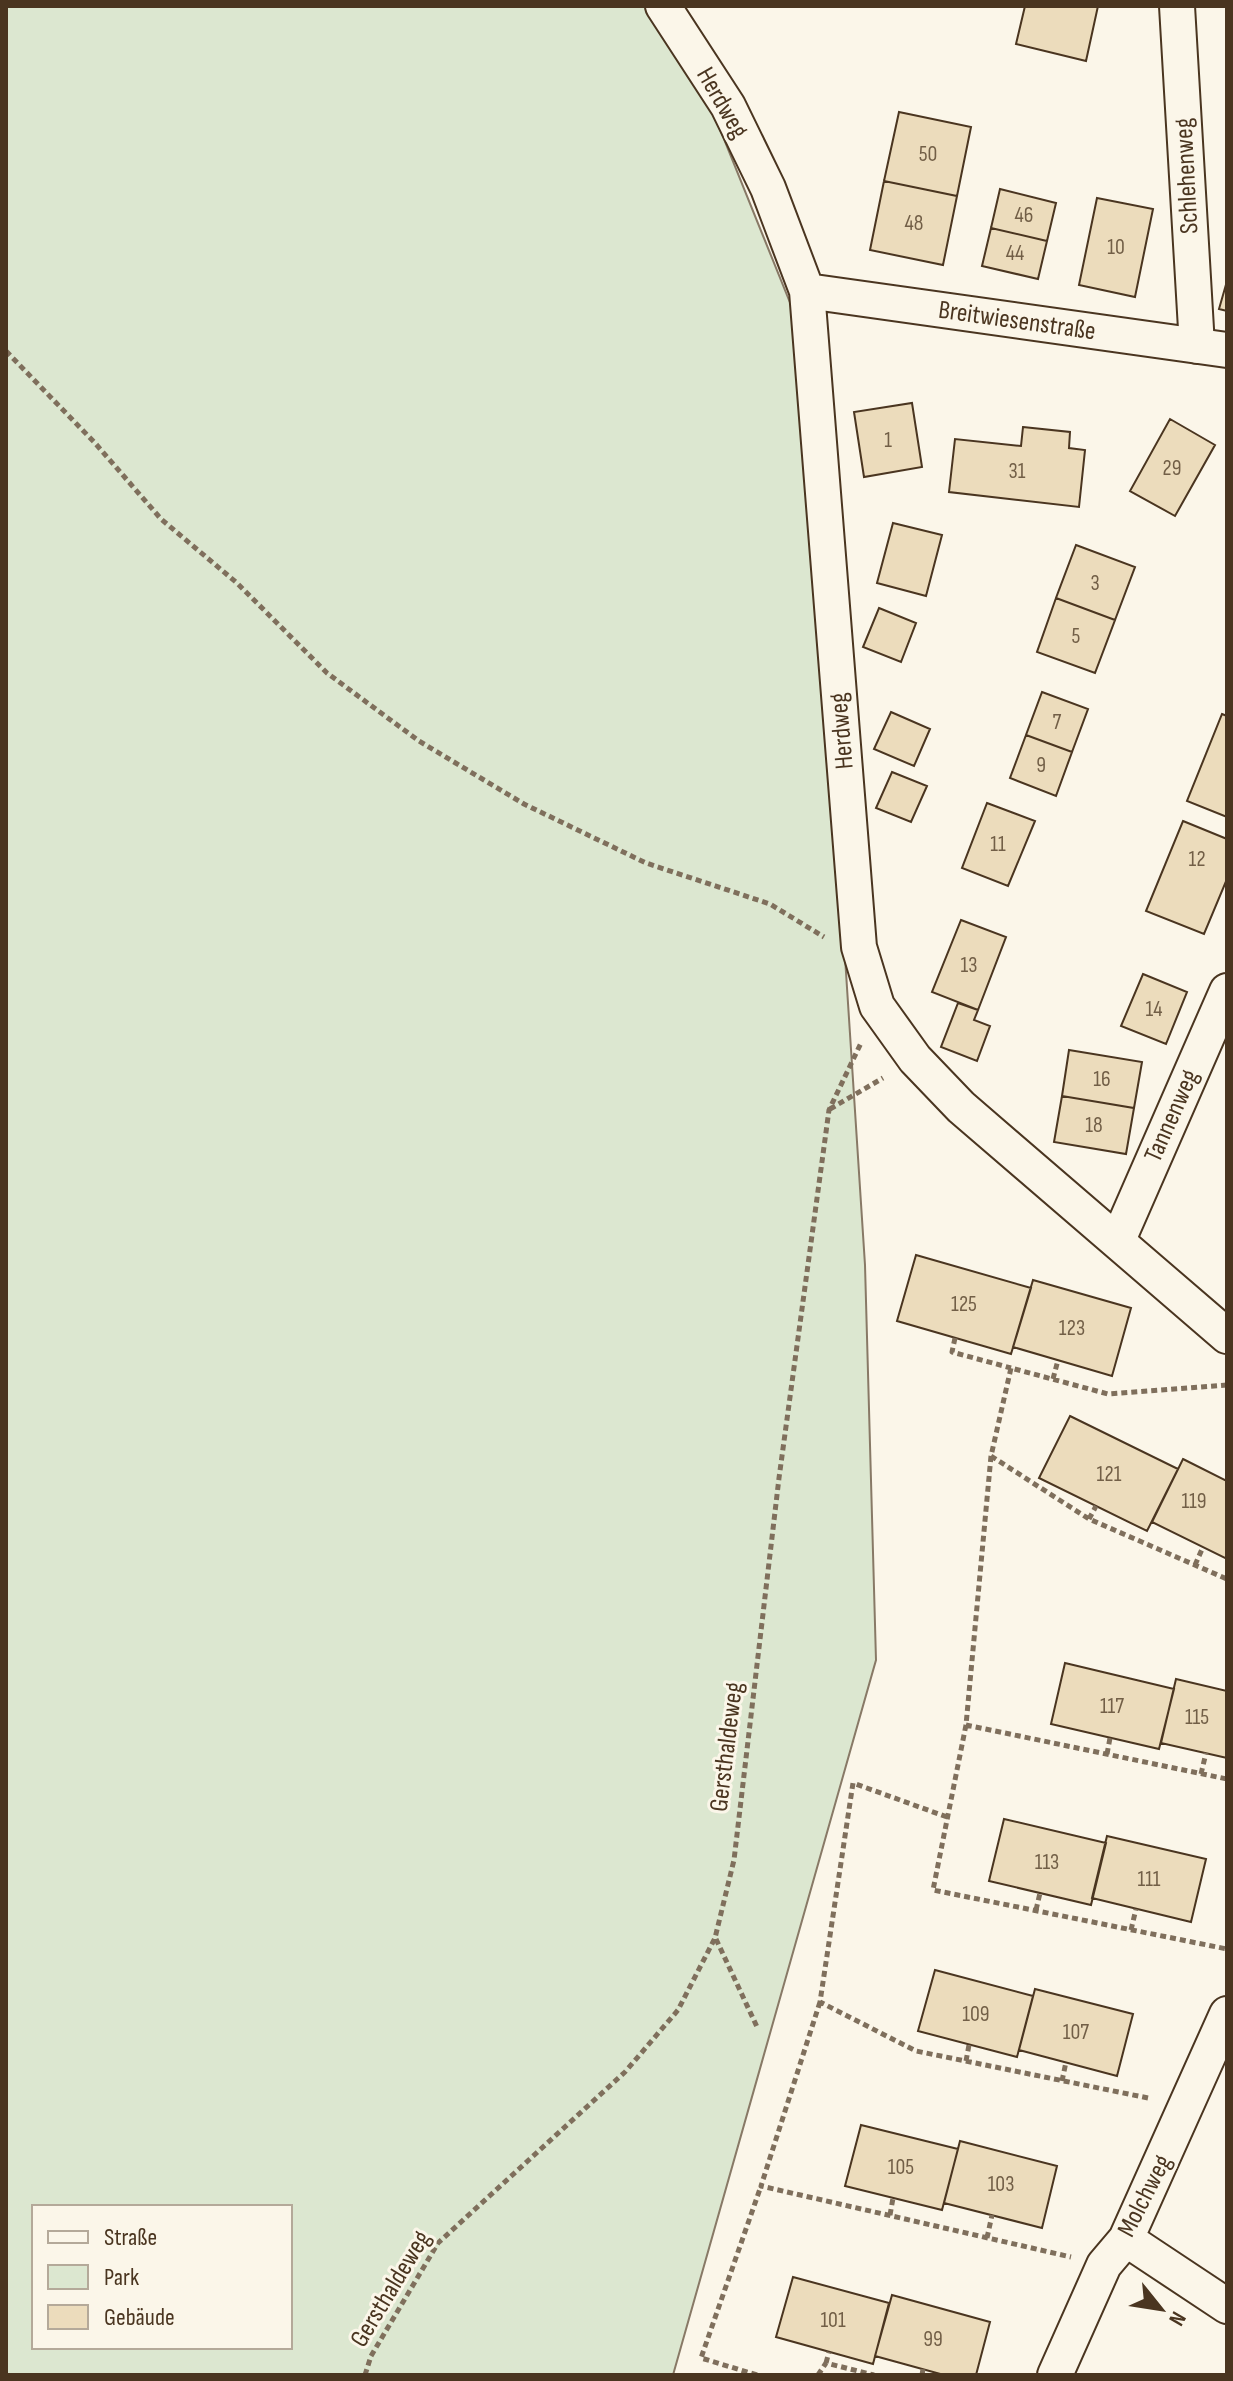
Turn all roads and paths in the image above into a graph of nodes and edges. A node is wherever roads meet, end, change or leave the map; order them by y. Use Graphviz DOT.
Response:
graph roads {
  1 [pos="663,6"];
  2 [pos="1177,6"];
  3 [pos="807,291"];
  4 [pos="1212,348"];
  5 [pos="6,351"];
  6 [pos="859,947"];
  7 [pos="1227,991"];
  8 [pos="877,1006"];
  9 [pos="915,1059"];
  10 [pos="829,1110"];
  11 [pos="1118,1240"];
  12 [pos="1227,1336"];
  13 [pos="955,1338"];
  14 [pos="1058,1360"];
  15 [pos="1011,1368"];
  16 [pos="1053,1379"];
  17 [pos="1227,1385"];
  18 [pos="991,1456"];
  19 [pos="1096,1506"];
  20 [pos="1089,1519"];
  21 [pos="1203,1547"];
  22 [pos="1195,1565"];
  23 [pos="1227,1579"];
  24 [pos="966,1725"];
  25 [pos="1110,1738"];
  26 [pos="1206,1753"];
  27 [pos="1107,1754"];
  28 [pos="1201,1774"];
  29 [pos="1227,1779"];
  30 [pos="947,1817"];
  31 [pos="1040,1893"];
  32 [pos="1136,1909"];
  33 [pos="1036,1910"];
  34 [pos="1131,1930"];
  35 [pos="715,1938"];
  36 [pos="1227,1949"];
  37 [pos="820,2002"];
  38 [pos="1227,2014"];
  39 [pos="758,2029"];
  40 [pos="969,2045"];
  41 [pos="966,2061"];
  42 [pos="1066,2062"];
  43 [pos="1062,2081"];
  44 [pos="1189,2106"];
  45 [pos="761,2186"];
  46 [pos="893,2198"];
  47 [pos="890,2215"];
  48 [pos="992,2215"];
  49 [pos="987,2238"];
  50 [pos="1126,2239"];
  51 [pos="1104,2265"];
  52 [pos="1227,2306"];
  53 [pos="829,2352"];
  54 [pos="826,2363"];
  55 [pos="365,2375"];
  56 [pos="757,2375"];
  57 [pos="818,2375"];
  58 [pos="874,2375"];
  59 [pos="1055,2375"];
  1 -- 3 [label="street, Herdweg"];
  2 -- 4 [label="street, Schlehenweg"];
  3 -- 4 [label="street, Breitwiesenstraße"];
  3 -- 6 [label="street, Herdweg"];
  5 -- 6 [label="path"];
  6 -- 8 [label="street, Herdweg"];
  7 -- 11 [label="street, Tannenweg"];
  8 -- 9 [label="street, Herdweg"];
  8 -- 10 [label="path, Gersthaldeweg"];
  9 -- 10 [label="path"];
  9 -- 11 [label="street, Herdweg"];
  10 -- 35 [label="path, Gersthaldeweg"];
  11 -- 12 [label="street, Herdweg"];
  13 -- 15 [label="path"];
  14 -- 16 [label="path"];
  15 -- 16 [label="path"];
  15 -- 18 [label="path"];
  16 -- 17 [label="path"];
  18 -- 20 [label="path"];
  18 -- 24 [label="path"];
  19 -- 20 [label="path"];
  20 -- 22 [label="path"];
  21 -- 22 [label="path"];
  22 -- 23 [label="path"];
  24 -- 27 [label="path"];
  24 -- 30 [label="path"];
  25 -- 27 [label="path"];
  26 -- 28 [label="path"];
  27 -- 28 [label="path"];
  28 -- 29 [label="path"];
  30 -- 33 [label="path"];
  30 -- 37 [label="path"];
  31 -- 33 [label="path"];
  32 -- 34 [label="path"];
  33 -- 34 [label="path"];
  34 -- 36 [label="path"];
  35 -- 39 [label="path"];
  35 -- 55 [label="path, Gersthaldeweg"];
  37 -- 41 [label="path"];
  37 -- 45 [label="path"];
  38 -- 44 [label="street, Molchweg"];
  40 -- 41 [label="path"];
  41 -- 43 [label="path"];
  42 -- 43 [label="path"];
  43 -- 44 [label="path"];
  44 -- 50 [label="street, Molchweg"];
  45 -- 47 [label="path"];
  45 -- 56 [label="path"];
  46 -- 47 [label="path"];
  47 -- 49 [label="path"];
  48 -- 49 [label="path"];
  49 -- 51 [label="path"];
  50 -- 51 [label="street, Molchweg"];
  50 -- 52 [label="street"];
  51 -- 59 [label="street, Molchweg"];
  53 -- 54 [label="path"];
  54 -- 57 [label="path"];
  54 -- 58 [label="path"];
}
